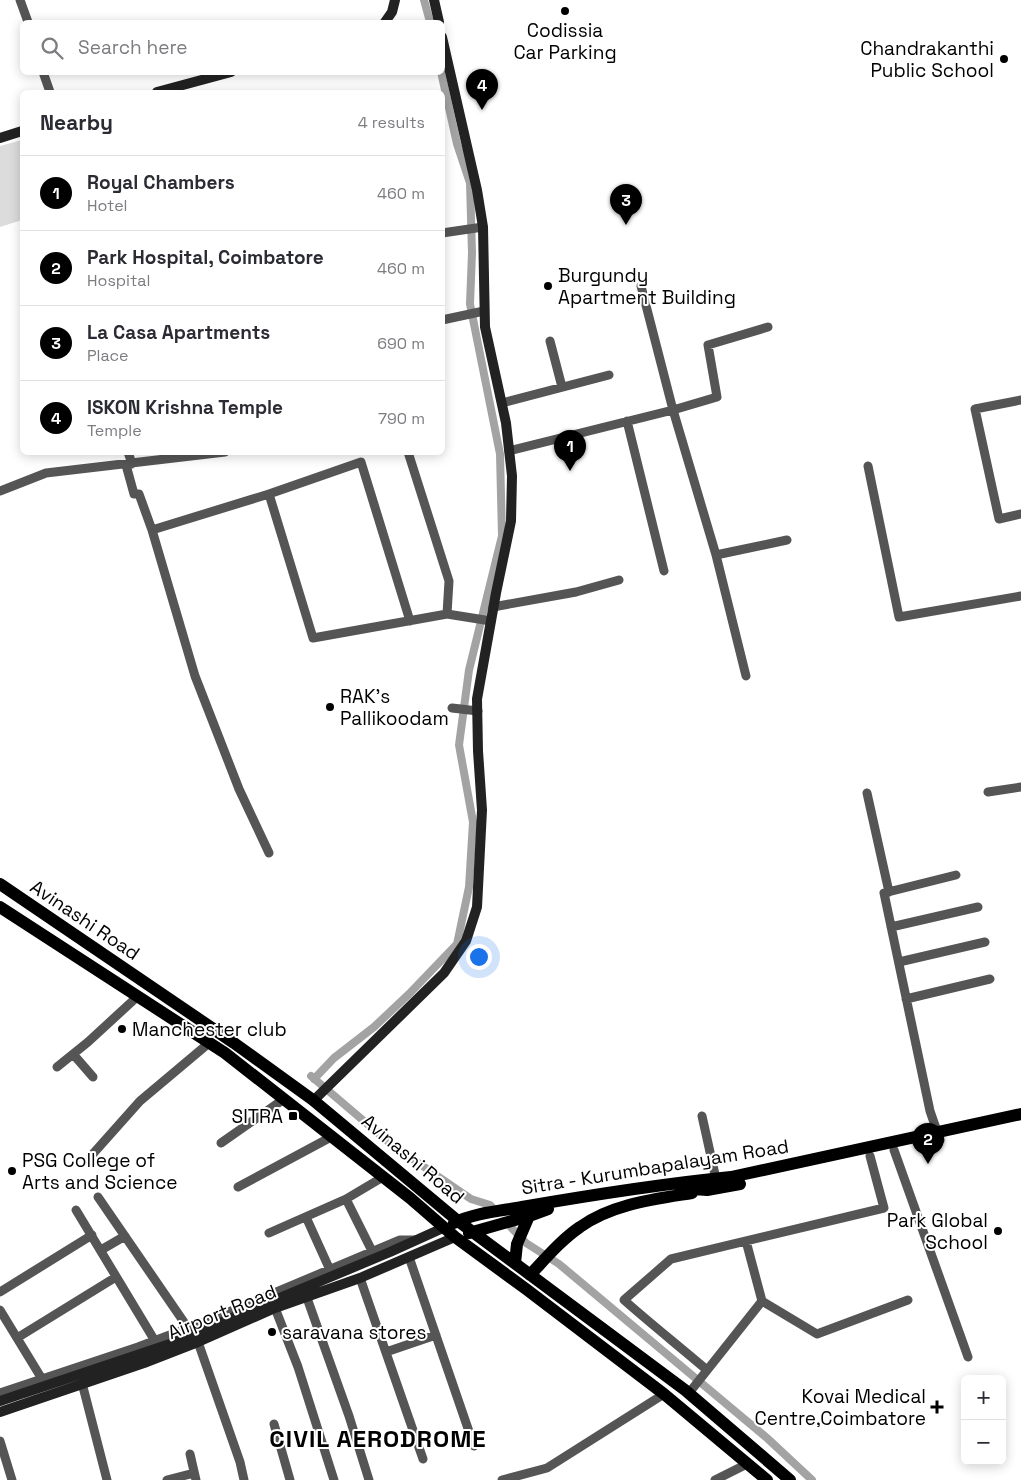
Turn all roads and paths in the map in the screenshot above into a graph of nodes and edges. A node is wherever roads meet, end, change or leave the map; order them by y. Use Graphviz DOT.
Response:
graph roads {
  1 [pos="20,0"];
  2 [pos="395,0"];
  3 [pos="434,0"];
  4 [pos="27,20"];
  5 [pos="386,20"];
  6 [pos="439,20"];
  7 [pos="445,50"];
  8 [pos="45,75"];
  9 [pos="220,75"];
  10 [pos="49,90"];
  11 [pos="164,90"];
  12 [pos="20,131"];
  13 [pos="0,138"];
  14 [pos="480,227"];
  15 [pos="445,233"];
  16 [pos="641,286"];
  17 [pos="481,312"];
  18 [pos="445,319"];
  19 [pos="768,327"];
  20 [pos="550,341"];
  21 [pos="609,375"];
  22 [pos="562,387"];
  23 [pos="1021,400"];
  24 [pos="502,403"];
  25 [pos="673,410"];
  26 [pos="627,421"];
  27 [pos="509,451"];
  28 [pos="128,455"];
  29 [pos="201,455"];
  30 [pos="360,455"];
  31 [pos="409,455"];
  32 [pos="361,462"];
  33 [pos="129,464"];
  34 [pos="868,466"];
  35 [pos="0,491"];
  36 [pos="269,494"];
  37 [pos="1021,514"];
  38 [pos="152,530"];
  39 [pos="787,540"];
  40 [pos="716,555"];
  41 [pos="664,571"];
  42 [pos="619,580"];
  43 [pos="1021,596"];
  44 [pos="494,607"];
  45 [pos="447,614"];
  46 [pos="410,621"];
  47 [pos="490,621"];
  48 [pos="746,676"];
  49 [pos="455,708"];
  50 [pos="473,711"];
  51 [pos="1021,787"];
  52 [pos="988,792"];
  53 [pos="867,793"];
  54 [pos="269,853"];
  55 [pos="956,875"];
  56 [pos="0,884"];
  57 [pos="889,892"];
  58 [pos="0,907"];
  59 [pos="978,907"];
  60 [pos="891,927"];
  61 [pos="985,942"];
  62 [pos="899,962"];
  63 [pos="990,979"];
  64 [pos="138,996"];
  65 [pos="906,999"];
  66 [pos="210,1043"];
  67 [pos="73,1054"];
  68 [pos="57,1067"];
  69 [pos="93,1077"];
  70 [pos="318,1096"];
  71 [pos="284,1099"];
  72 [pos="1021,1114"];
  73 [pos="702,1116"];
  74 [pos="1021,1122"];
  75 [pos="333,1136"];
  76 [pos="939,1136"];
  77 [pos="221,1143"];
  78 [pos="894,1150"];
  79 [pos="91,1156"];
  80 [pos="870,1156"];
  81 [pos="382,1177"];
  82 [pos="711,1184"];
  83 [pos="238,1187"];
  84 [pos="98,1197"];
  85 [pos="346,1199"];
  86 [pos="76,1210"];
  87 [pos="526,1216"];
  88 [pos="306,1217"];
  89 [pos="458,1221"];
  90 [pos="443,1228"];
  91 [pos="473,1231"];
  92 [pos="269,1233"];
  93 [pos="92,1235"];
  94 [pos="125,1236"];
  95 [pos="455,1238"];
  96 [pos="416,1240"];
  97 [pos="746,1241"];
  98 [pos="101,1250"];
  99 [pos="372,1251"];
  100 [pos="409,1258"];
  101 [pos="516,1263"];
  102 [pos="330,1270"];
  103 [pos="533,1272"];
  104 [pos="116,1277"];
  105 [pos="360,1278"];
  106 [pos="0,1292"];
  107 [pos="307,1298"];
  108 [pos="908,1300"];
  109 [pos="762,1301"];
  110 [pos="275,1308"];
  111 [pos="0,1310"];
  112 [pos="188,1328"];
  113 [pos="436,1335"];
  114 [pos="17,1338"];
  115 [pos="155,1341"];
  116 [pos="198,1342"];
  117 [pos="386,1352"];
  118 [pos="968,1357"];
  119 [pos="706,1371"];
  120 [pos="42,1379"];
  121 [pos="82,1383"];
  122 [pos="688,1391"];
  123 [pos="0,1393"];
  124 [pos="669,1398"];
  125 [pos="0,1401"];
  126 [pos="0,1412"];
  127 [pos="274,1424"];
  128 [pos="0,1440"];
  129 [pos="474,1446"];
  130 [pos="190,1454"];
  131 [pos="423,1458"];
  132 [pos="747,1464"];
  133 [pos="195,1476"];
  134 [pos="12,1480"];
  135 [pos="107,1480"];
  136 [pos="167,1480"];
  137 [pos="244,1480"];
  138 [pos="290,1480"];
  139 [pos="334,1480"];
  140 [pos="369,1480"];
  141 [pos="502,1480"];
  142 [pos="715,1480"];
  143 [pos="767,1480"];
  144 [pos="790,1480"];
  1 -- 4 [label="street"];
  2 -- 5 [label="street"];
  3 -- 6 [label="street"];
  7 -- 14 [label="street"];
  8 -- 10 [label="street"];
  9 -- 11 [label="street"];
  12 -- 13 [label="street"];
  14 -- 15 [label="street"];
  14 -- 17 [label="street"];
  16 -- 25 [label="street"];
  17 -- 18 [label="street"];
  17 -- 24 [label="street"];
  19 -- 25 [label="street"];
  20 -- 22 [label="street"];
  21 -- 22 [label="street"];
  22 -- 24 [label="street"];
  23 -- 37 [label="street"];
  24 -- 27 [label="street"];
  25 -- 26 [label="street"];
  25 -- 40 [label="street"];
  26 -- 27 [label="street"];
  26 -- 41 [label="street"];
  27 -- 44 [label="street"];
  28 -- 33 [label="street"];
  29 -- 33 [label="street"];
  30 -- 32 [label="street"];
  31 -- 45 [label="street"];
  32 -- 36 [label="street"];
  32 -- 46 [label="street"];
  33 -- 35 [label="street"];
  33 -- 38 [label="street"];
  34 -- 43 [label="street"];
  36 -- 38 [label="street"];
  36 -- 46 [label="street"];
  38 -- 54 [label="street"];
  39 -- 40 [label="street"];
  40 -- 48 [label="street"];
  42 -- 44 [label="street"];
  44 -- 47 [label="street"];
  45 -- 46 [label="street"];
  45 -- 47 [label="street"];
  47 -- 50 [label="street"];
  49 -- 50 [label="street"];
  50 -- 70 [label="street"];
  51 -- 52 [label="street"];
  53 -- 57 [label="street"];
  55 -- 57 [label="street"];
  56 -- 70 [label="main road, Avinashi Road"];
  57 -- 60 [label="street"];
  58 -- 64 [label="main road, Avinashi Road"];
  59 -- 60 [label="street"];
  60 -- 62 [label="street"];
  61 -- 62 [label="street"];
  62 -- 65 [label="street"];
  63 -- 65 [label="street"];
  64 -- 66 [label="main road, Avinashi Road"];
  64 -- 67 [label="street"];
  65 -- 76 [label="street"];
  66 -- 71 [label="main road, Avinashi Road"];
  66 -- 79 [label="street"];
  67 -- 68 [label="street"];
  67 -- 69 [label="street"];
  70 -- 89 [label="main road, Avinashi Road"];
  71 -- 75 [label="main road, Avinashi Road"];
  71 -- 77 [label="street"];
  72 -- 76 [label="main road, Sitra - Kurumbapalayam Road"];
  73 -- 82 [label="street"];
  74 -- 76 [label="main road, Sitra - Kurumbapalayam Road"];
  75 -- 81 [label="main road, Avinashi Road"];
  75 -- 83 [label="street"];
  76 -- 78 [label="main road, Sitra - Kurumbapalayam Road"];
  76 -- 82 [label="main road, Sitra - Kurumbapalayam Road"];
  78 -- 80 [label="main road, Sitra - Kurumbapalayam Road"];
  78 -- 118 [label="street"];
  80 -- 82 [label="main road, Sitra - Kurumbapalayam Road"];
  80 -- 97 [label="street"];
  81 -- 85 [label="street"];
  81 -- 90 [label="main road, Avinashi Road"];
  82 -- 87 [label="main road, Sitra - Kurumbapalayam Road"];
  82 -- 89 [label="main road, Sitra - Kurumbapalayam Road"];
  82 -- 103 [label="main road"];
  84 -- 94 [label="street"];
  85 -- 88 [label="street"];
  85 -- 99 [label="street"];
  86 -- 93 [label="street"];
  87 -- 91 [label="main road, Sitra - Kurumbapalayam Road"];
  87 -- 101 [label="main road"];
  88 -- 92 [label="street"];
  88 -- 102 [label="street"];
  89 -- 90 [label="main road, Sitra - Kurumbapalayam Road"];
  89 -- 91 [label="main road, Avinashi Road"];
  90 -- 95 [label="main road, Avinashi Road"];
  90 -- 96 [label="street, Airport Road"];
  91 -- 95 [label="main road, Sitra - Kurumbapalayam Road"];
  91 -- 101 [label="main road, Avinashi Road"];
  93 -- 98 [label="street"];
  93 -- 106 [label="street"];
  94 -- 98 [label="street"];
  94 -- 112 [label="street"];
  95 -- 100 [label="street, Airport Road"];
  95 -- 124 [label="main road, Avinashi Road"];
  96 -- 99 [label="street"];
  96 -- 125 [label="street, Airport Road"];
  97 -- 109 [label="street"];
  97 -- 119 [label="street"];
  98 -- 104 [label="street"];
  99 -- 102 [label="street"];
  100 -- 105 [label="street, Airport Road"];
  100 -- 113 [label="street"];
  101 -- 103 [label="main road, Avinashi Road"];
  102 -- 112 [label="street"];
  103 -- 122 [label="main road, Avinashi Road"];
  104 -- 114 [label="street"];
  104 -- 115 [label="street"];
  105 -- 107 [label="street, Airport Road"];
  105 -- 117 [label="street"];
  107 -- 110 [label="street, Airport Road"];
  107 -- 140 [label="street"];
  108 -- 109 [label="street"];
  109 -- 119 [label="street"];
  110 -- 116 [label="street, Airport Road"];
  110 -- 139 [label="street"];
  111 -- 114 [label="street"];
  112 -- 115 [label="street"];
  113 -- 117 [label="street"];
  113 -- 129 [label="street"];
  114 -- 120 [label="street"];
  115 -- 120 [label="street"];
  116 -- 121 [label="street, Airport Road"];
  116 -- 137 [label="street"];
  117 -- 131 [label="street"];
  119 -- 122 [label="street"];
  120 -- 123 [label="street"];
  121 -- 126 [label="street, Airport Road"];
  121 -- 135 [label="street"];
  122 -- 124 [label="main road"];
  122 -- 144 [label="main road, Avinashi Road"];
  124 -- 132 [label="main road, Avinashi Road"];
  124 -- 141 [label="street"];
  127 -- 138 [label="street"];
  128 -- 134 [label="street"];
  130 -- 133 [label="street"];
  132 -- 142 [label="street"];
  132 -- 143 [label="main road, Avinashi Road"];
  133 -- 136 [label="street"];
}
